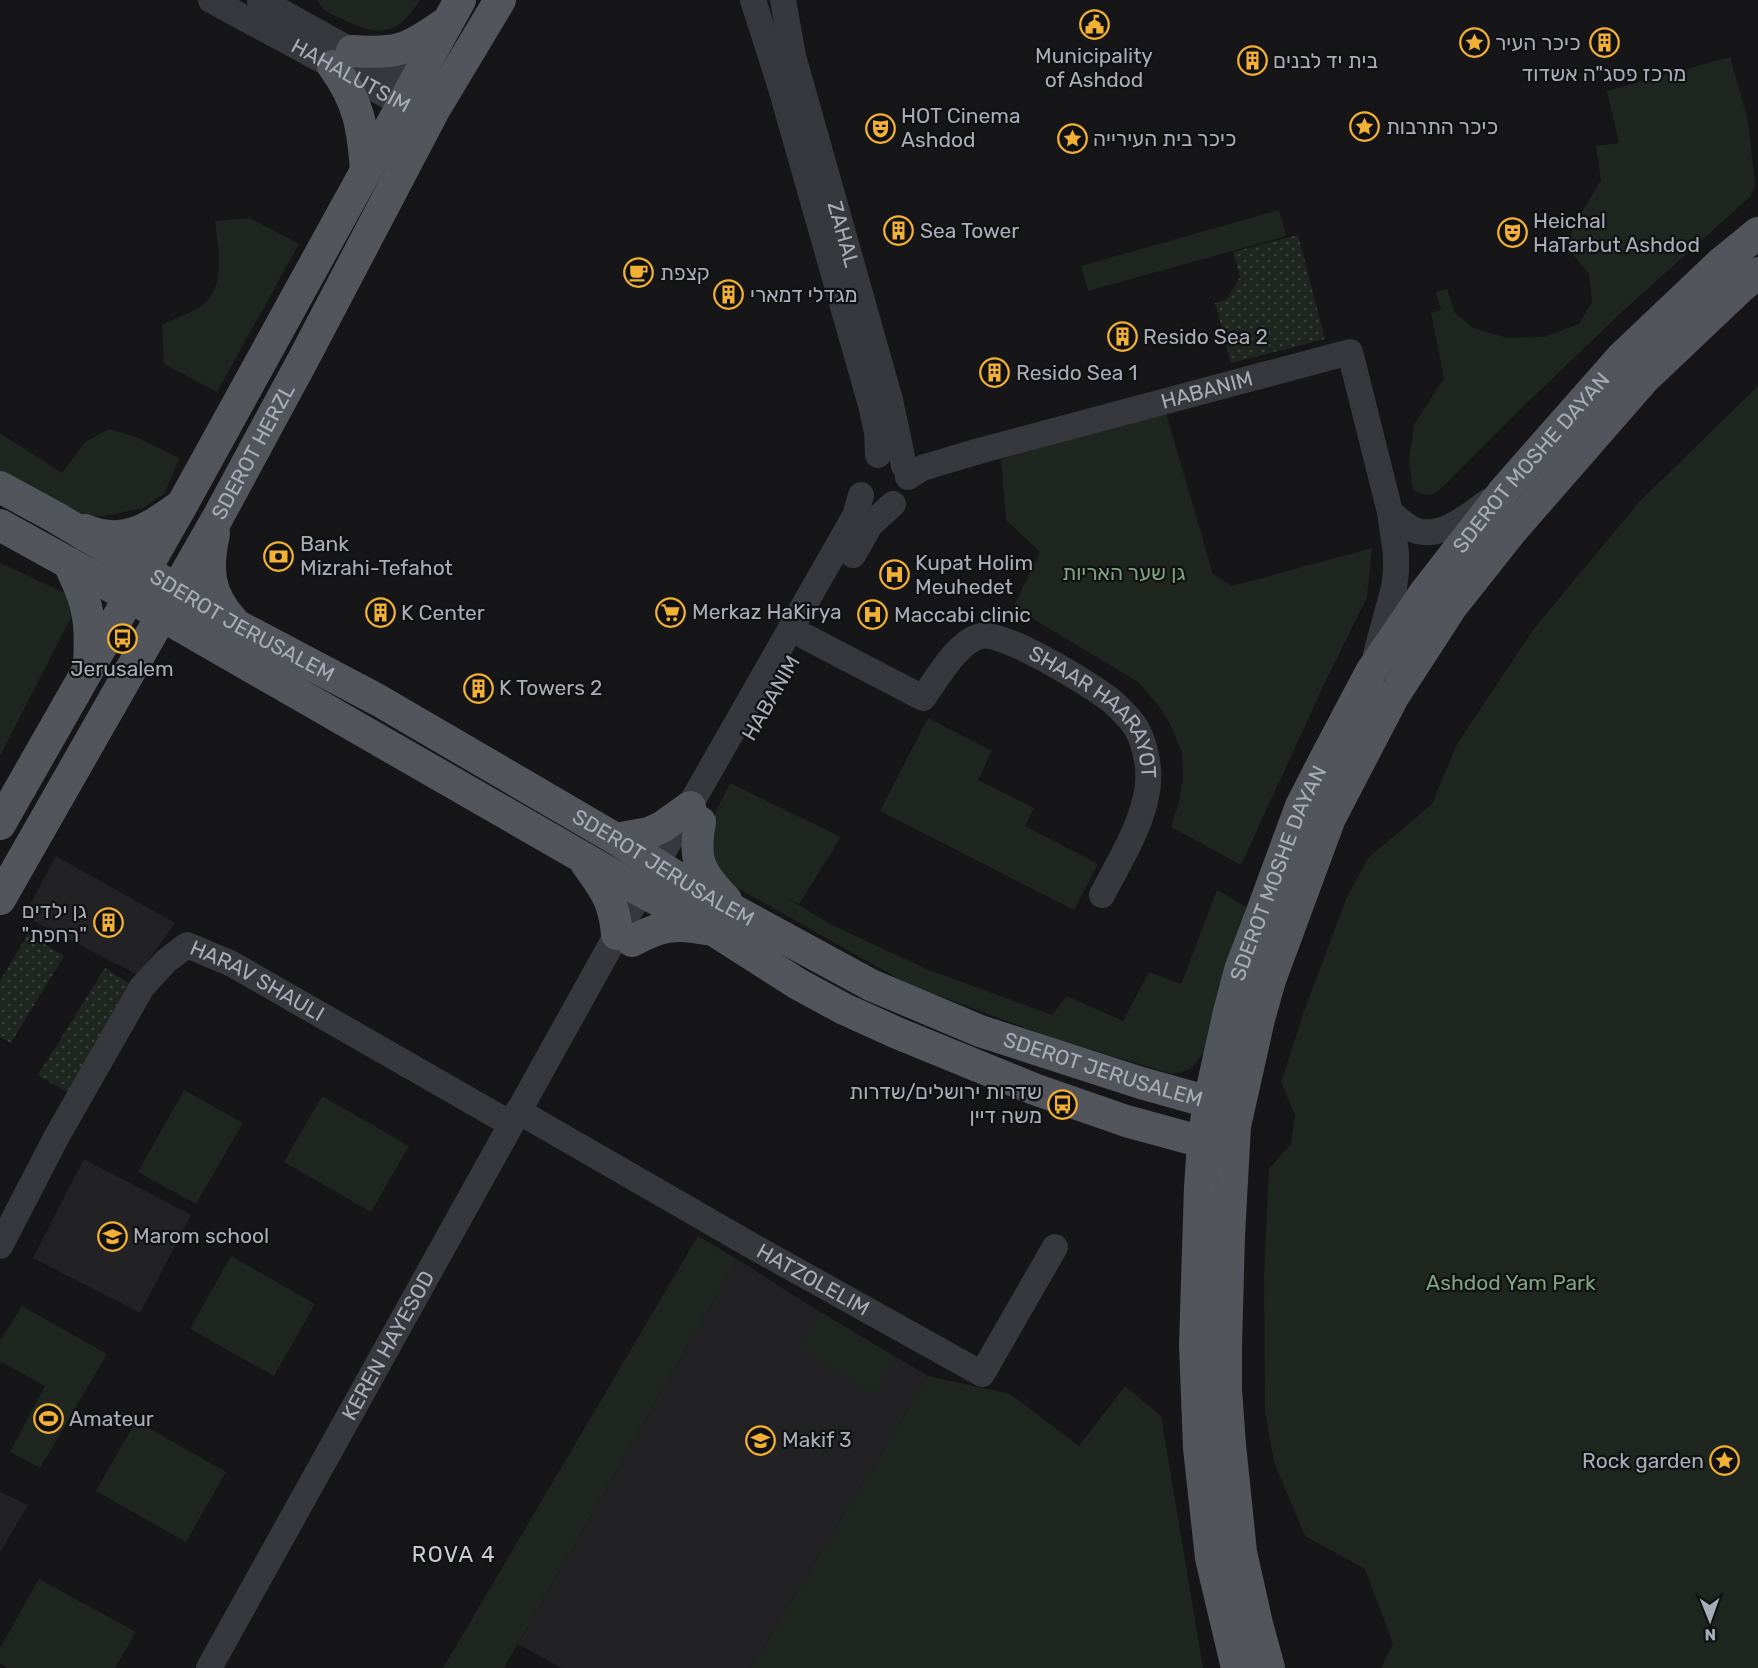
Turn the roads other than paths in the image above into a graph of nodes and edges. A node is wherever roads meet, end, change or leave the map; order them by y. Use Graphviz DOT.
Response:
graph roads {
  1 [pos="211,0"];
  2 [pos="260,0"];
  3 [pos="500,0"];
  4 [pos="753,0"];
  5 [pos="783,0"];
  6 [pos="454,11"];
  7 [pos="342,59"];
  8 [pos="408,94"];
  9 [pos="435,110"];
  10 [pos="366,171"];
  11 [pos="1758,233"];
  12 [pos="1758,273"];
  13 [pos="864,472"];
  14 [pos="906,472"];
  15 [pos="0,487"];
  16 [pos="1504,491"];
  17 [pos="893,504"];
  18 [pos="182,505"];
  19 [pos="1390,512"];
  20 [pos="55,517"];
  21 [pos="218,517"];
  22 [pos="0,525"];
  23 [pos="69,563"];
  24 [pos="137,584"];
  25 [pos="169,603"];
  26 [pos="238,626"];
  27 [pos="806,637"];
  28 [pos="89,669"];
  29 [pos="1371,672"];
  30 [pos="695,814"];
  31 [pos="0,824"];
  32 [pos="616,839"];
  33 [pos="583,857"];
  34 [pos="656,882"];
  35 [pos="1102,895"];
  36 [pos="0,899"];
  37 [pos="727,922"];
  38 [pos="625,938"];
  39 [pos="1225,1030"];
  40 [pos="1141,1083"];
  41 [pos="1209,1102"];
  42 [pos="515,1118"];
  43 [pos="1126,1121"];
  44 [pos="1236,1126"];
  45 [pos="1203,1142"];
  46 [pos="1200,1187"];
  47 [pos="0,1246"];
  48 [pos="1055,1247"];
  49 [pos="208,1668"];
  50 [pos="1237,1668"];
  51 [pos="1269,1668"];
  1 -- 7 [label="street, HAHALUTSIM"];
  2 -- 7 [label="street, HAHALUTSIM"];
  3 -- 9 [label="main road, SDEROT HERZL"];
  4 -- 13 [label="street, ZAHAL"];
  5 -- 14 [label="street, ZAHAL"];
  6 -- 7 [label="main road"];
  6 -- 8 [label="main road, SDEROT HERZL"];
  7 -- 8 [label="street, HAHALUTSIM"];
  7 -- 10 [label="main road"];
  8 -- 9 [label="street, HAHALUTSIM"];
  8 -- 10 [label="main road, SDEROT HERZL"];
  9 -- 21 [label="main road, SDEROT HERZL"];
  10 -- 18 [label="main road, SDEROT HERZL"];
  11 -- 16 [label="main road, SDEROT MOSHE DAYAN"];
  12 -- 44 [label="main road, SDEROT MOSHE DAYAN"];
  13 -- 14 [label="street"];
  13 -- 17 [label="street"];
  13 -- 30 [label="street, HABANIM"];
  14 -- 17 [label="street"];
  14 -- 19 [label="street, HABANIM"];
  15 -- 20 [label="main road, SDEROT JERUSALEM"];
  16 -- 19 [label="street"];
  16 -- 29 [label="main road, SDEROT MOSHE DAYAN"];
  17 -- 27 [label="street, HABANIM"];
  18 -- 20 [label="main road"];
  18 -- 24 [label="main road, SDEROT HERZL"];
  19 -- 29 [label="street, HABANIM"];
  20 -- 24 [label="main road, SDEROT JERUSALEM"];
  21 -- 25 [label="main road, SDEROT HERZL"];
  21 -- 26 [label="main road"];
  22 -- 23 [label="main road, SDEROT JERUSALEM"];
  23 -- 24 [label="main road, SDEROT JERUSALEM"];
  23 -- 28 [label="main road"];
  24 -- 25 [label="main road, SDEROT JERUSALEM"];
  24 -- 28 [label="main road, SDEROT HERZL"];
  25 -- 26 [label="main road, SDEROT JERUSALEM"];
  25 -- 33 [label="main road, SDEROT JERUSALEM"];
  25 -- 36 [label="main road, SDEROT HERZL"];
  26 -- 32 [label="main road, SDEROT JERUSALEM"];
  27 -- 30 [label="street, HABANIM"];
  27 -- 35 [label="street, SHAAR HAARAYOT"];
  28 -- 31 [label="main road, SDEROT HERZL"];
  29 -- 39 [label="main road, SDEROT MOSHE DAYAN"];
  30 -- 32 [label="main road"];
  30 -- 34 [label="street, HABANIM"];
  30 -- 37 [label="main road"];
  32 -- 34 [label="main road, SDEROT JERUSALEM"];
  33 -- 34 [label="main road, SDEROT JERUSALEM"];
  33 -- 38 [label="main road"];
  34 -- 37 [label="main road, SDEROT JERUSALEM"];
  34 -- 38 [label="street, KEREN HAYESOD"];
  37 -- 38 [label="main road"];
  37 -- 40 [label="main road, SDEROT JERUSALEM"];
  37 -- 43 [label="main road, SDEROT JERUSALEM"];
  38 -- 42 [label="street, KEREN HAYESOD"];
  39 -- 40 [label="main road"];
  39 -- 41 [label="main road, SDEROT MOSHE DAYAN"];
  40 -- 41 [label="main road, SDEROT JERUSALEM"];
  41 -- 44 [label="main road, SDEROT JERUSALEM"];
  41 -- 45 [label="main road, SDEROT MOSHE DAYAN"];
  42 -- 47 [label="street, HARAV SHAULI"];
  42 -- 48 [label="street, HATZOLELIM"];
  42 -- 49 [label="street, KEREN HAYESOD"];
  43 -- 45 [label="main road, SDEROT JERUSALEM"];
  43 -- 46 [label="main road"];
  44 -- 45 [label="main road, SDEROT JERUSALEM"];
  44 -- 51 [label="main road, SDEROT MOSHE DAYAN"];
  45 -- 46 [label="main road, SDEROT MOSHE DAYAN"];
  46 -- 50 [label="main road, SDEROT MOSHE DAYAN"];
}
